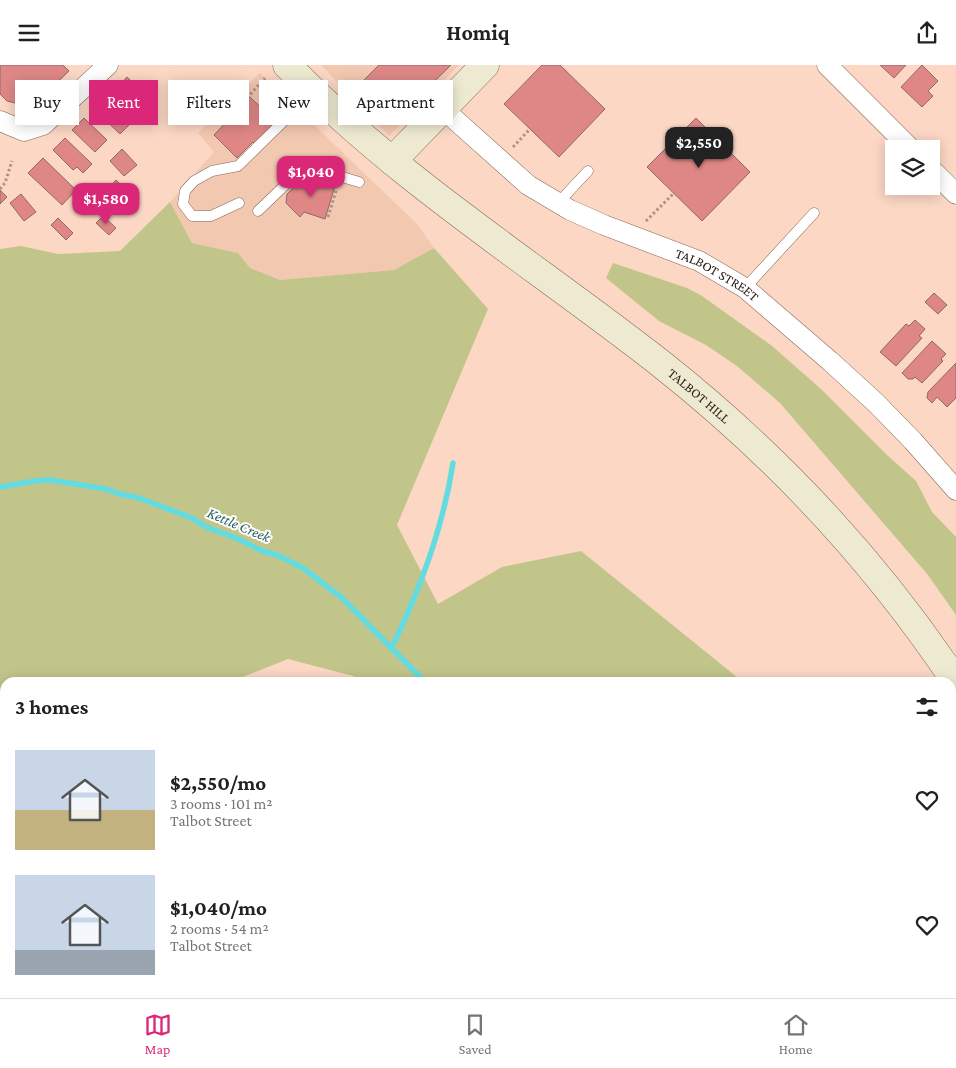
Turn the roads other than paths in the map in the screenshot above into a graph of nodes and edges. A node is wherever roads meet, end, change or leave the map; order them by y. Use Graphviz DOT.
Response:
graph roads {
  1 [pos="108,65"];
  2 [pos="485,65"];
  3 [pos="827,65"];
  4 [pos="276,71"];
  5 [pos="453,99"];
  6 [pos="453,118"];
  7 [pos="0,121"];
  8 [pos="280,125"];
  9 [pos="427,125"];
  10 [pos="902,140"];
  11 [pos="392,161"];
  12 [pos="588,171"];
  13 [pos="940,178"];
  14 [pos="359,182"];
  15 [pos="956,194"];
  16 [pos="238,203"];
  17 [pos="558,203"];
  18 [pos="258,211"];
  19 [pos="814,213"];
  20 [pos="745,287"];
  21 [pos="956,489"];
  22 [pos="952,677"];
  1 -- 7 [label="street"];
  2 -- 5 [label="main road"];
  3 -- 10 [label="street"];
  4 -- 11 [label="main road"];
  6 -- 17 [label="street, TALBOT STREET"];
  8 -- 16 [label="lane"];
  9 -- 11 [label="main road"];
  11 -- 22 [label="main road, TALBOT HILL"];
  12 -- 17 [label="lane"];
  13 -- 15 [label="street"];
  14 -- 18 [label="lane"];
  17 -- 20 [label="street, TALBOT STREET"];
  19 -- 20 [label="lane"];
  20 -- 21 [label="street, TALBOT STREET"];
}
